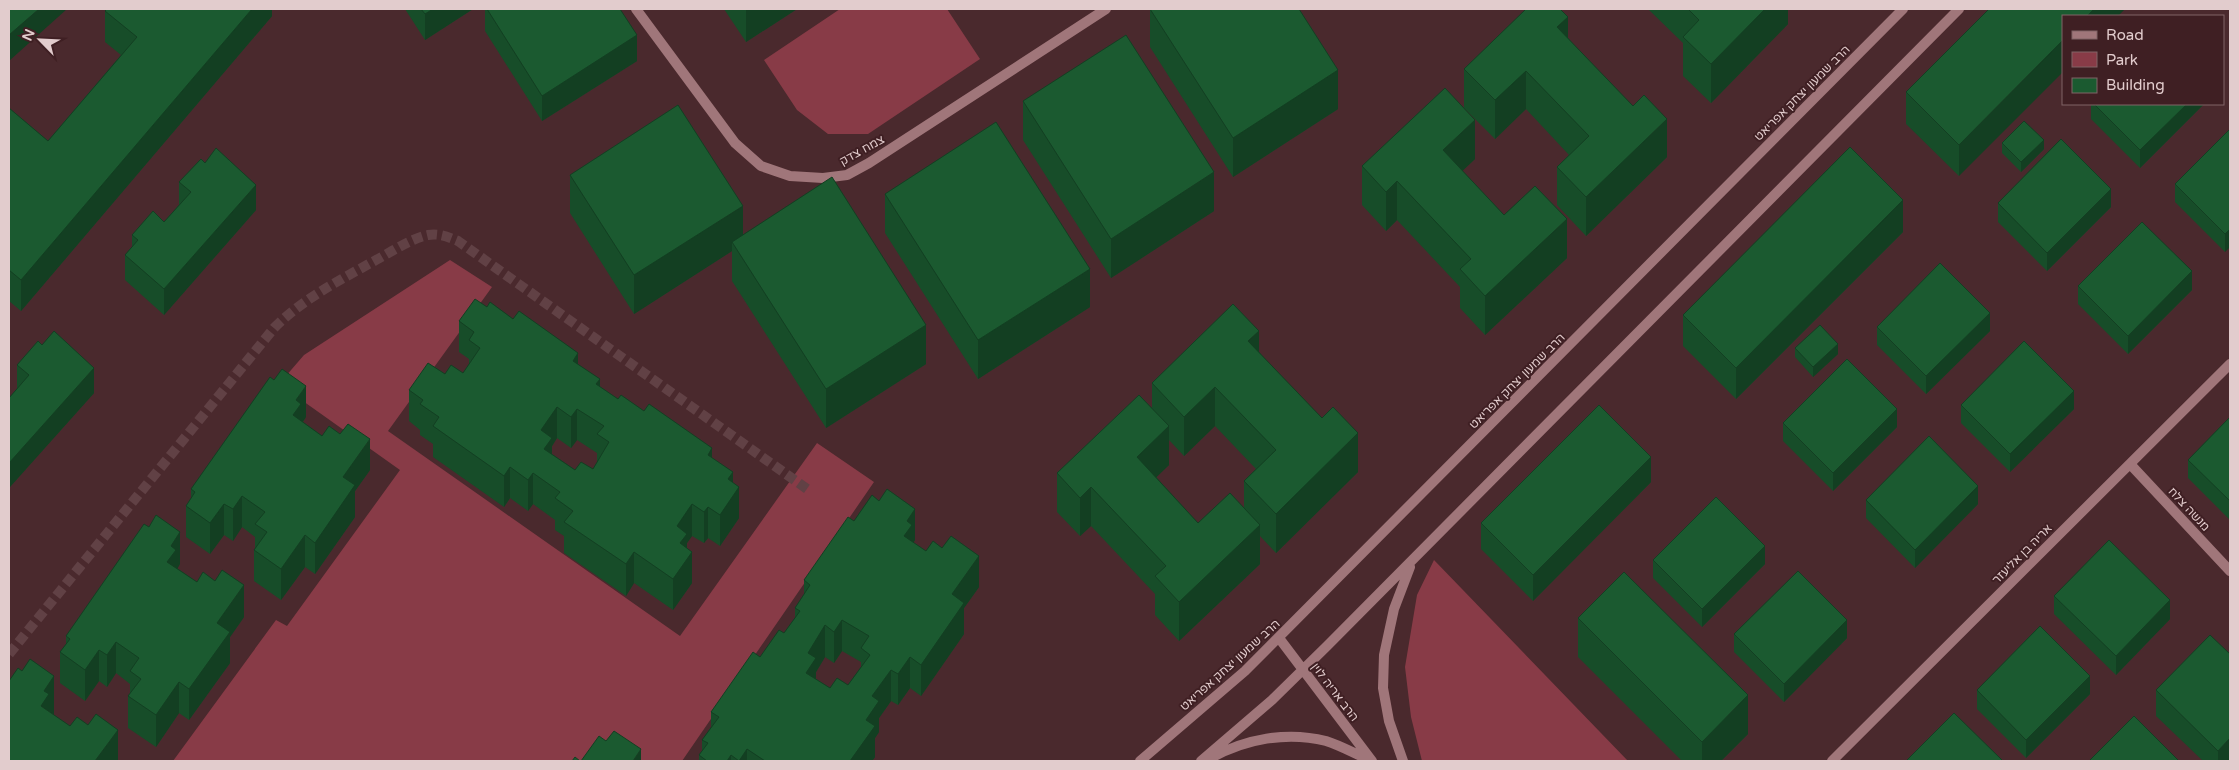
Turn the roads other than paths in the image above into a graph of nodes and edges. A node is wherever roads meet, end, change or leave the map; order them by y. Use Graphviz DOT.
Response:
graph roads {
  1 [pos="636,9"];
  2 [pos="1106,9"];
  3 [pos="1904,9"];
  4 [pos="1959,9"];
  5 [pos="2230,364"];
  6 [pos="2130,464"];
  7 [pos="1419,553"];
  8 [pos="2230,571"];
  9 [pos="1278,638"];
  10 [pos="1303,670"];
  11 [pos="1140,761"];
  12 [pos="1201,761"];
  13 [pos="1206,761"];
  14 [pos="1372,761"];
  15 [pos="1403,761"];
  16 [pos="1832,761"];
  1 -- 2 [label="street, צמח צדק"];
  3 -- 9 [label="street, הרב שמעון יצחק אפריאט"];
  4 -- 7 [label="street"];
  5 -- 6 [label="street, אריה בן אליעזר"];
  6 -- 8 [label="street, מנשה צלח"];
  6 -- 16 [label="street, אריה בן אליעזר"];
  7 -- 10 [label="street"];
  7 -- 15 [label="street"];
  9 -- 10 [label="street, הרב אריה לוין"];
  9 -- 11 [label="street, הרב שמעון יצחק אפריאט"];
  10 -- 12 [label="street"];
  10 -- 14 [label="street, הרב אריה לוין"];
  13 -- 14 [label="street"];
}
